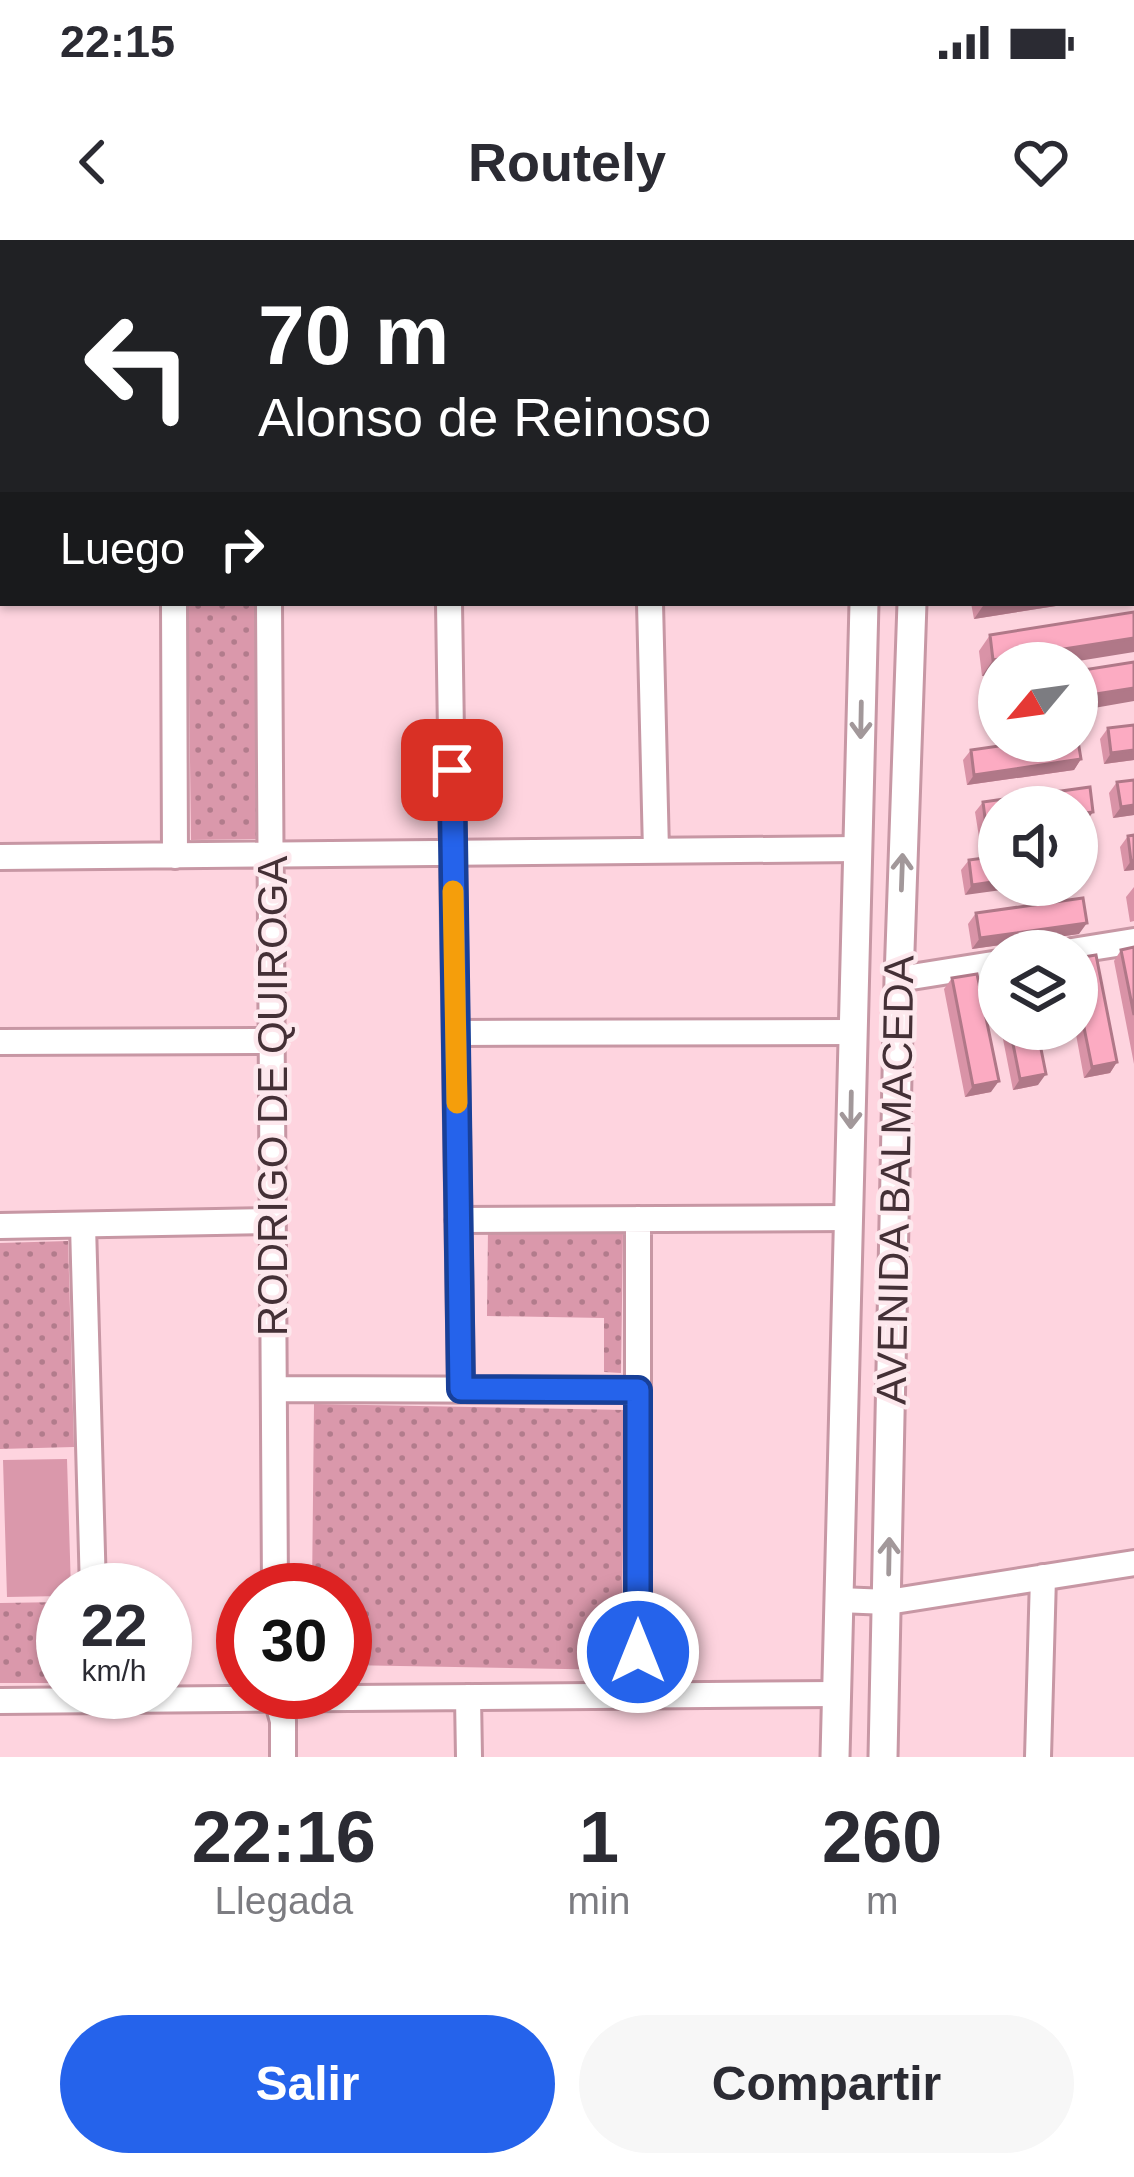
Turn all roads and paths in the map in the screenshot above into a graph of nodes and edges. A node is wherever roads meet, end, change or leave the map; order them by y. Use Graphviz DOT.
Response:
graph roads {
  1 [pos="174,606"];
  2 [pos="269,606"];
  3 [pos="449,606"];
  4 [pos="650,606"];
  5 [pos="864,606"];
  6 [pos="912,606"];
  7 [pos="857,849"];
  8 [pos="656,851"];
  9 [pos="453,853"];
  10 [pos="271,854"];
  11 [pos="175,856"];
  12 [pos="0,857"];
  13 [pos="1134,941"];
  14 [pos="1098,947"];
  15 [pos="978,966"];
  16 [pos="899,979"];
  17 [pos="853,1032"];
  18 [pos="456,1033"];
  19 [pos="272,1041"];
  20 [pos="0,1042"];
  21 [pos="848,1218"];
  22 [pos="273,1220"];
  23 [pos="458,1220"];
  24 [pos="638,1220"];
  25 [pos="83,1225"];
  26 [pos="0,1226"];
  27 [pos="274,1389"];
  28 [pos="461,1389"];
  29 [pos="638,1390"];
  30 [pos="92,1563"];
  31 [pos="275,1563"];
  32 [pos="1134,1563"];
  33 [pos="1043,1577"];
  34 [pos="839,1600"];
  35 [pos="888,1602"];
  36 [pos="836,1694"];
  37 [pos="372,1696"];
  38 [pos="638,1696"];
  39 [pos="468,1697"];
  40 [pos="36,1699"];
  41 [pos="0,1701"];
  42 [pos="282,1719"];
  43 [pos="284,1757"];
  44 [pos="469,1757"];
  45 [pos="835,1757"];
  46 [pos="883,1757"];
  47 [pos="1039,1757"];
  1 -- 11 [label="street"];
  2 -- 10 [label="street, RODRIGO DE QUIROGA"];
  3 -- 9 [label="street"];
  4 -- 8 [label="street"];
  5 -- 7 [label="street, AVENIDA BALMACEDA, one-way"];
  16 -- 6 [label="street, AVENIDA BALMACEDA, one-way"];
  7 -- 8 [label="street"];
  7 -- 17 [label="street, AVENIDA BALMACEDA"];
  8 -- 9 [label="street"];
  9 -- 10 [label="street"];
  9 -- 18 [label="street"];
  10 -- 11 [label="street"];
  10 -- 19 [label="street, RODRIGO DE QUIROGA"];
  11 -- 12 [label="street"];
  13 -- 14 [label="street"];
  15 -- 16 [label="street"];
  35 -- 16 [label="street, AVENIDA BALMACEDA, one-way"];
  17 -- 18 [label="street"];
  17 -- 21 [label="street, AVENIDA BALMACEDA, one-way"];
  18 -- 23 [label="street"];
  19 -- 20 [label="street"];
  19 -- 22 [label="street, RODRIGO DE QUIROGA"];
  21 -- 24 [label="street"];
  21 -- 34 [label="street, AVENIDA BALMACEDA"];
  22 -- 25 [label="street"];
  22 -- 27 [label="street, RODRIGO DE QUIROGA"];
  23 -- 24 [label="street"];
  23 -- 28 [label="street"];
  24 -- 29 [label="street"];
  25 -- 26 [label="street"];
  25 -- 30 [label="street"];
  27 -- 28 [label="street"];
  27 -- 31 [label="street, RODRIGO DE QUIROGA"];
  28 -- 29 [label="street"];
  29 -- 38 [label="street"];
  32 -- 33 [label="street"];
  33 -- 35 [label="street"];
  33 -- 47 [label="street"];
  34 -- 35 [label="street"];
  34 -- 36 [label="street, AVENIDA BALMACEDA"];
  35 -- 46 [label="street, AVENIDA BALMACEDA"];
  36 -- 38 [label="street"];
  36 -- 45 [label="street, AVENIDA BALMACEDA"];
  37 -- 39 [label="street"];
  38 -- 39 [label="street"];
  39 -- 44 [label="street"];
  40 -- 41 [label="street"];
  42 -- 43 [label="street"];
}
